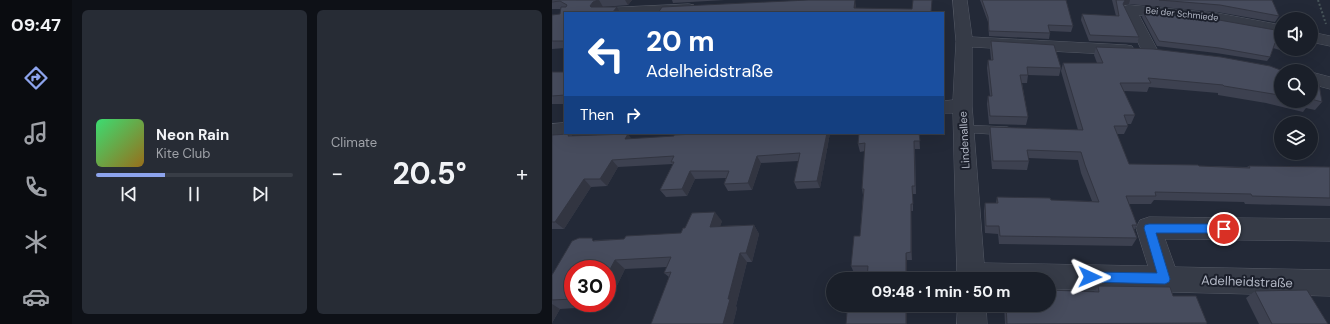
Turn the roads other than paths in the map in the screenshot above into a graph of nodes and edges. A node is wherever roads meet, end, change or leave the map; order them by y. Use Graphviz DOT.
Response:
graph roads {
  1 [pos="960,0"];
  2 [pos="705,7"];
  3 [pos="621,12"];
  4 [pos="1274,29"];
  5 [pos="1329,35"];
  6 [pos="1318,36"];
  7 [pos="964,42"];
  8 [pos="1318,80"];
  9 [pos="1330,83"];
  10 [pos="952,107"];
  11 [pos="963,129"];
  12 [pos="564,130"];
  13 [pos="552,131"];
  14 [pos="1019,131"];
  15 [pos="1330,230"];
  16 [pos="971,272"];
  17 [pos="1056,278"];
  18 [pos="1165,279"];
  19 [pos="1330,283"];
  20 [pos="972,312"];
  21 [pos="972,324"];
  1 -- 7 [label="street, Lindenallee"];
  2 -- 3 [label="street"];
  4 -- 7 [label="street, Bei der Schmiede"];
  5 -- 6 [label="street"];
  7 -- 10 [label="street, Lindenallee"];
  8 -- 9 [label="street"];
  10 -- 11 [label="street, Lindenallee"];
  11 -- 14 [label="lane"];
  11 -- 16 [label="street, Lindenallee"];
  12 -- 13 [label="street"];
  15 -- 18 [label="street"];
  17 -- 18 [label="street, Adelheidstraße"];
  18 -- 19 [label="street, Adelheidstraße"];
  20 -- 21 [label="street"];
}
